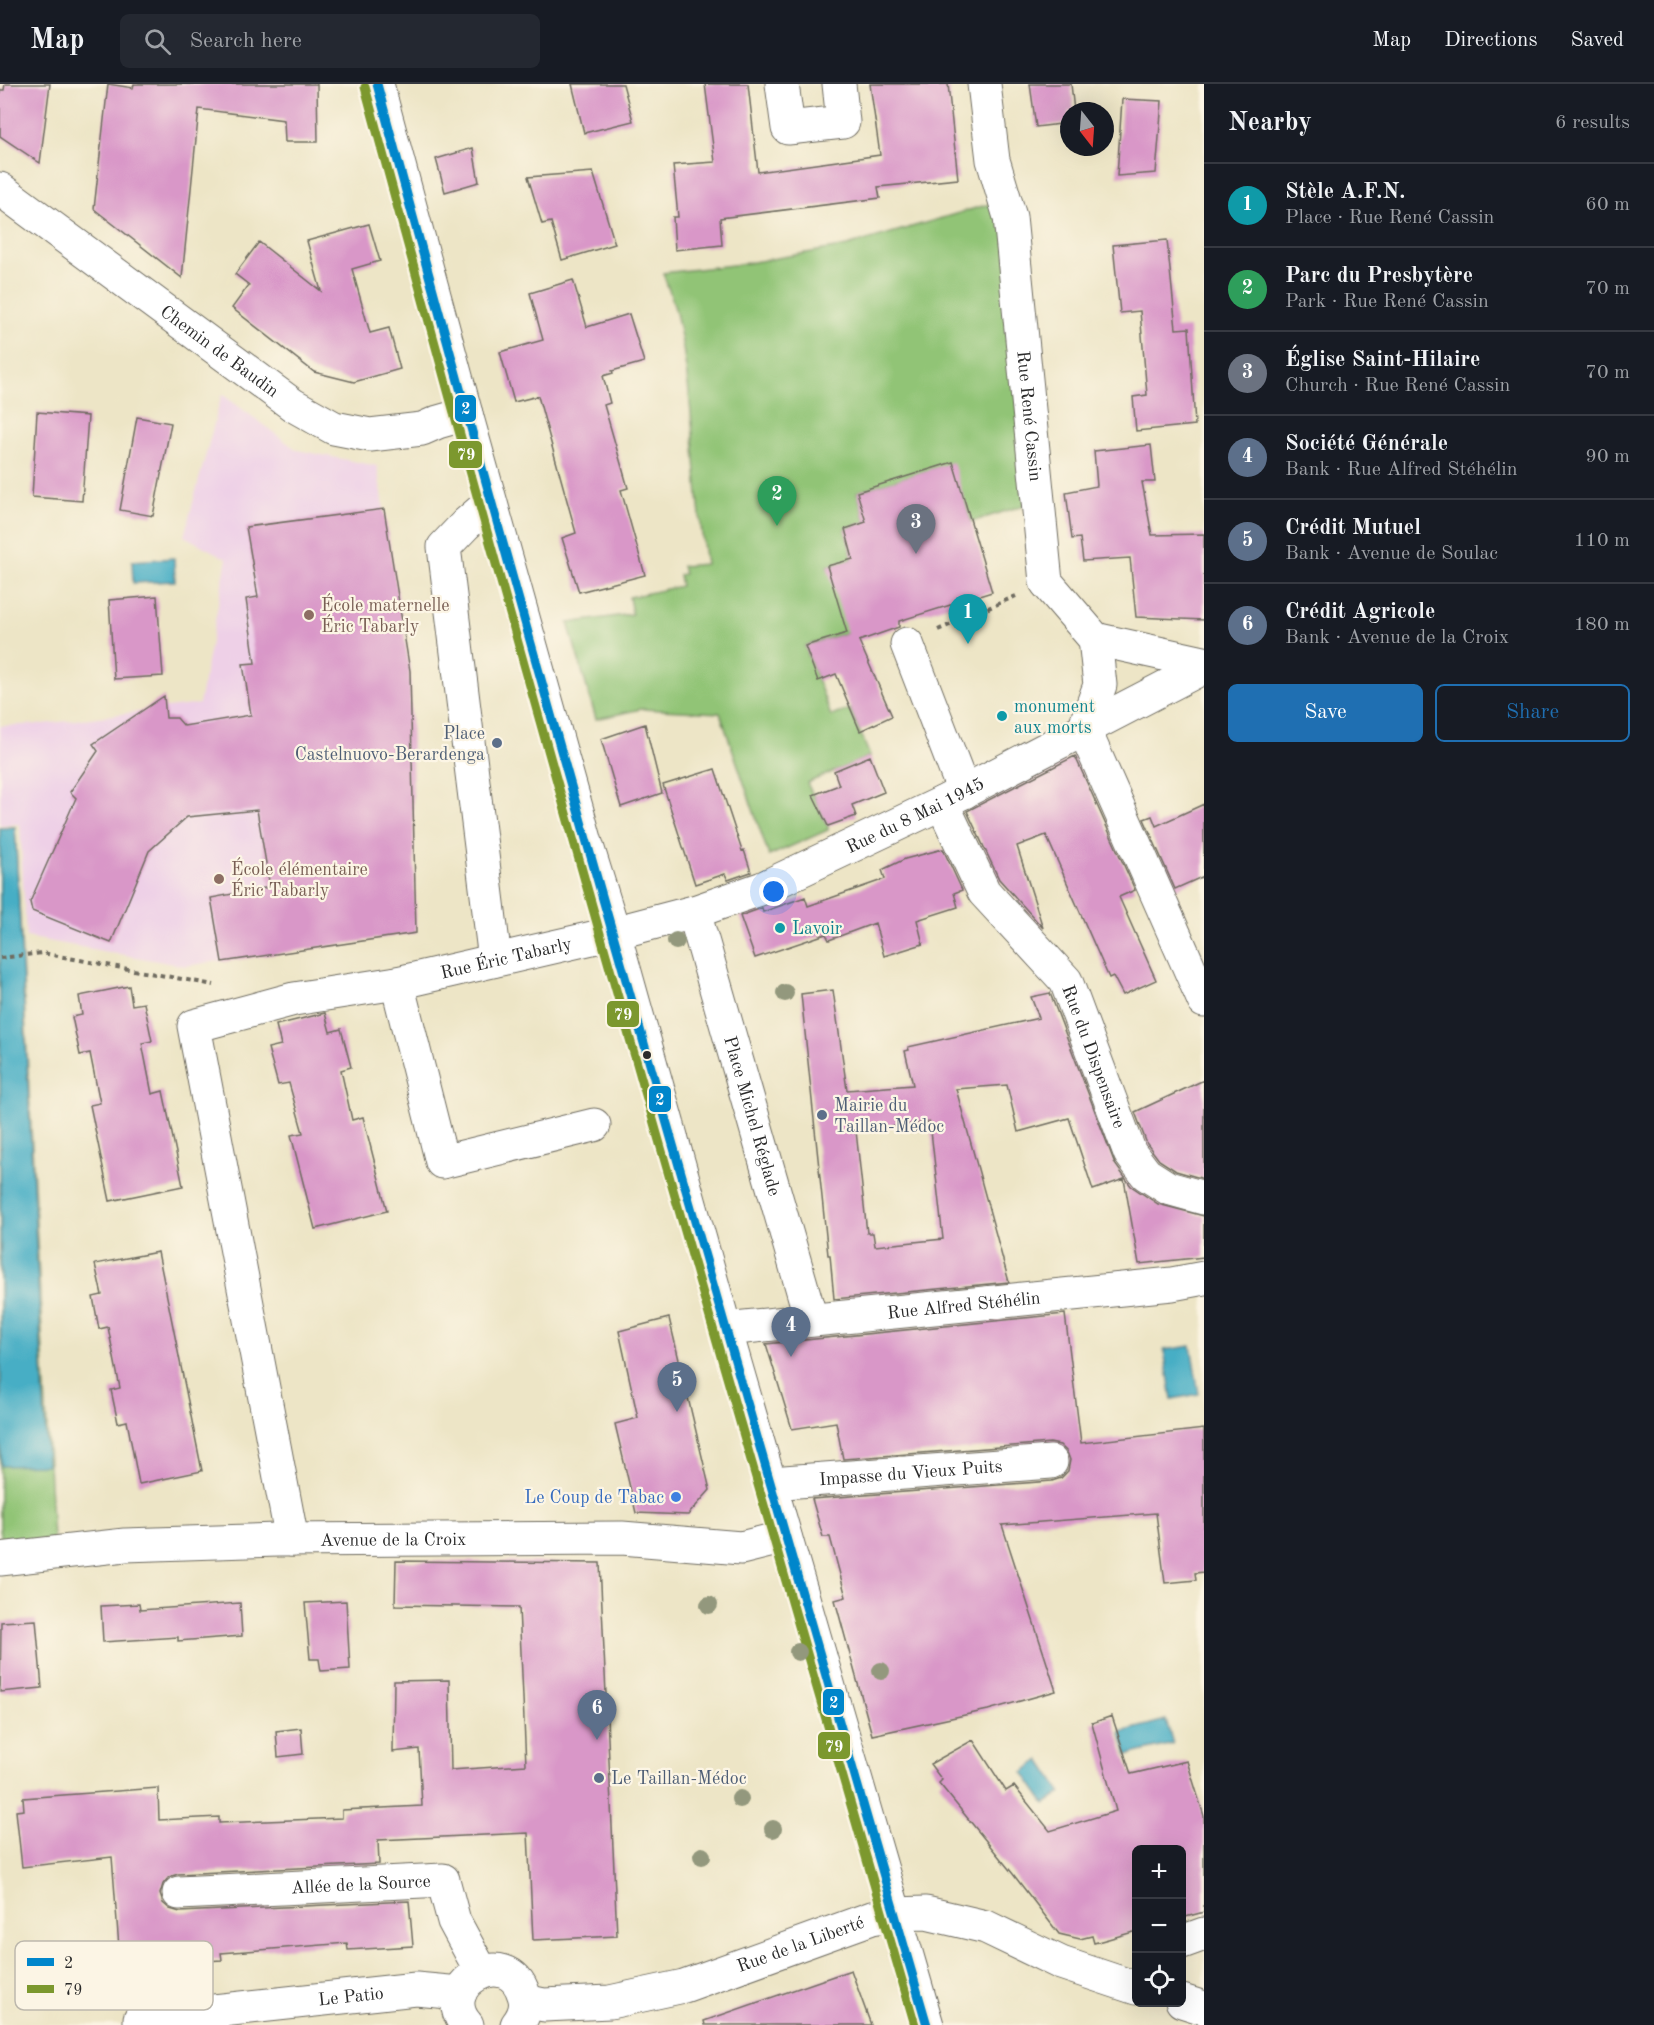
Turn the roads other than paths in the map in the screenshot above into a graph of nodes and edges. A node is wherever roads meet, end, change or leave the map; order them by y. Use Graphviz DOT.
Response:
graph roads {
  1 [pos="377,84"];
  2 [pos="782,84"];
  3 [pos="839,84"];
  4 [pos="984,84"];
  5 [pos="0,189"];
  6 [pos="466,414"];
  7 [pos="490,503"];
  8 [pos="1095,639"];
  9 [pos="907,644"];
  10 [pos="1204,663"];
  11 [pos="1204,668"];
  12 [pos="1084,729"];
  13 [pos="953,797"];
  14 [pos="694,912"];
  15 [pos="614,933"];
  16 [pos="495,960"];
  17 [pos="397,983"];
  18 [pos="1204,1001"];
  19 [pos="594,1125"];
  20 [pos="1204,1198"];
  21 [pos="1204,1278"];
  22 [pos="811,1319"];
  23 [pos="725,1329"];
  24 [pos="1051,1462"];
  25 [pos="771,1483"];
  26 [pos="785,1537"];
  27 [pos="292,1540"];
  28 [pos="0,1559"];
  29 [pos="179,1893"];
  30 [pos="895,1914"];
  31 [pos="1204,1934"];
  32 [pos="1186,1941"];
  33 [pos="470,1982"];
  34 [pos="1132,1986"];
  35 [pos="1186,2002"];
  36 [pos="1204,2008"];
  37 [pos="521,2013"];
  38 [pos="140,2025"];
  39 [pos="467,2025"];
  40 [pos="927,2025"];
  1 -- 6 [label="street"];
  2 -- 3 [label="street"];
  4 -- 8 [label="street, Rue René Cassin"];
  5 -- 6 [label="street, Chemin de Baudin"];
  6 -- 7 [label="street"];
  7 -- 15 [label="street"];
  7 -- 16 [label="street"];
  8 -- 10 [label="street"];
  8 -- 12 [label="street"];
  9 -- 13 [label="street, Rue du Dispensaire"];
  11 -- 12 [label="street, Rue du 8 Mai 1945"];
  12 -- 13 [label="street, Rue du 8 Mai 1945"];
  12 -- 18 [label="street"];
  13 -- 14 [label="street, Rue du 8 Mai 1945"];
  13 -- 20 [label="street, Rue du Dispensaire"];
  14 -- 15 [label="street, Rue du 8 Mai 1945"];
  14 -- 22 [label="street, Place Michel Réglade"];
  15 -- 16 [label="street, Rue Éric Tabarly"];
  15 -- 23 [label="street"];
  16 -- 17 [label="street, Rue Éric Tabarly"];
  17 -- 19 [label="street"];
  17 -- 27 [label="street, Rue Éric Tabarly"];
  21 -- 22 [label="street, Rue Alfred Stéhélin"];
  22 -- 23 [label="street, Rue Alfred Stéhélin"];
  23 -- 25 [label="street"];
  24 -- 25 [label="street, Impasse du Vieux Puits"];
  25 -- 26 [label="street"];
  26 -- 27 [label="street, Avenue de la Croix"];
  26 -- 30 [label="street"];
  27 -- 28 [label="street, Avenue de la Croix"];
  29 -- 33 [label="street, Allée de la Source"];
  30 -- 34 [label="street, Rue de la Liberté"];
  30 -- 37 [label="street, Rue de la Liberté"];
  30 -- 40 [label="street"];
  31 -- 32 [label="street"];
  33 -- 37 [label="street"];
  33 -- 38 [label="street, Le Patio"];
  33 -- 39 [label="street"];
  35 -- 36 [label="street"];
}
